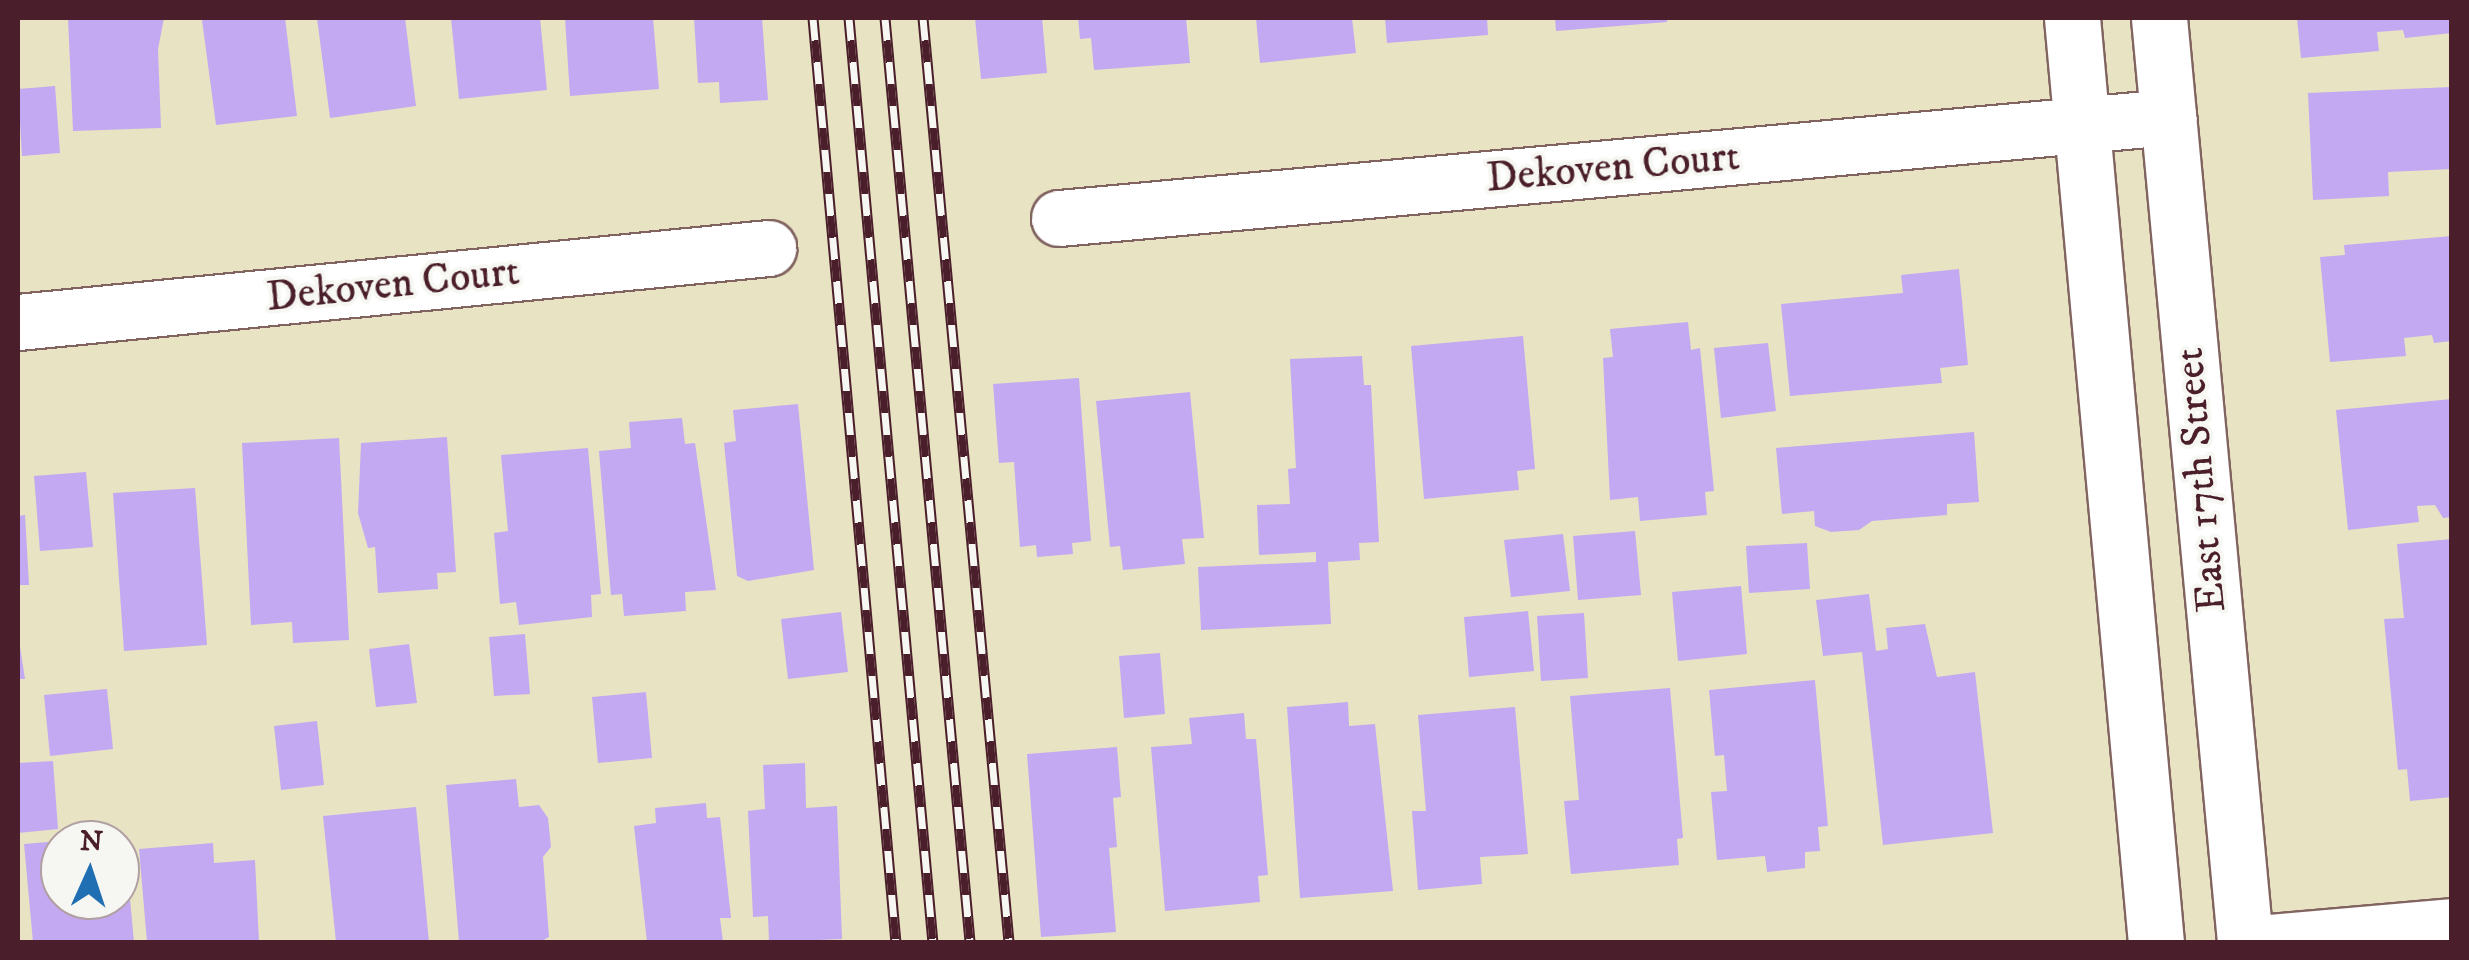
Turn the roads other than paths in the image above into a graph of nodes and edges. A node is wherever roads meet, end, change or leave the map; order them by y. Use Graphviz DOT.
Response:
graph roads {
  1 [pos="2072,18"];
  2 [pos="2159,18"];
  3 [pos="2168,117"];
  4 [pos="2082,125"];
  5 [pos="1059,218"];
  6 [pos="768,248"];
  7 [pos="18,322"];
  8 [pos="2452,926"];
  9 [pos="2156,942"];
  10 [pos="2245,942"];
  11 [pos="2269,942"];
  1 -- 4 [label="street, East 17th Street"];
  2 -- 3 [label="street, East 17th Street"];
  3 -- 4 [label="street, Dekoven Court"];
  3 -- 10 [label="street, East 17th Street"];
  4 -- 5 [label="street, Dekoven Court"];
  4 -- 9 [label="street, East 17th Street"];
  6 -- 7 [label="street, Dekoven Court"];
  8 -- 11 [label="street"];
}
